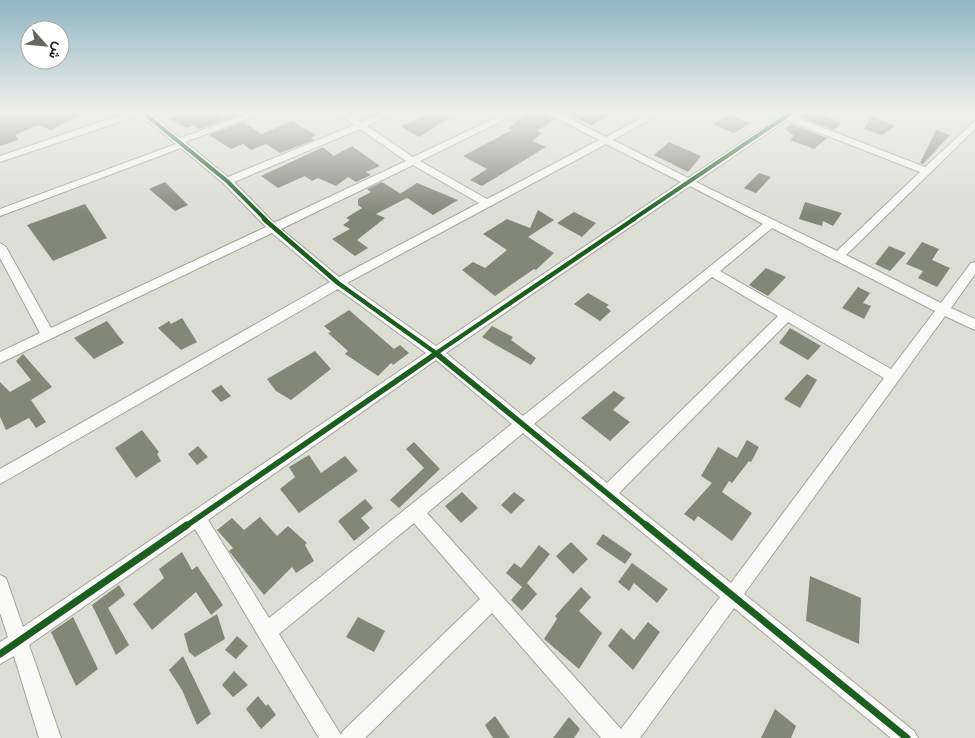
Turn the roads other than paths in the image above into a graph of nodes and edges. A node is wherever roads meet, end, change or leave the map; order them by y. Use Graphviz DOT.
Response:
graph roads {
  1 [pos="39,145"];
  2 [pos="176,145"];
  3 [pos="182,145"];
  4 [pos="311,145"];
  5 [pos="390,145"];
  6 [pos="448,145"];
  7 [pos="599,145"];
  8 [pos="612,145"];
  9 [pos="740,145"];
  10 [pos="863,145"];
  11 [pos="953,145"];
  12 [pos="0,158"];
  13 [pos="414,162"];
  14 [pos="926,171"];
  15 [pos="227,180"];
  16 [pos="688,184"];
  17 [pos="488,204"];
  18 [pos="0,213"];
  19 [pos="770,224"];
  20 [pos="274,229"];
  21 [pos="0,247"];
  22 [pos="837,257"];
  23 [pos="975,266"];
  24 [pos="712,272"];
  25 [pos="338,283"];
  26 [pos="941,309"];
  27 [pos="787,315"];
  28 [pos="975,325"];
  29 [pos="48,335"];
  30 [pos="436,353"];
  31 [pos="0,358"];
  32 [pos="892,376"];
  33 [pos="524,424"];
  34 [pos="0,477"];
  35 [pos="608,493"];
  36 [pos="416,512"];
  37 [pos="198,518"];
  38 [pos="0,584"];
  39 [pos="732,594"];
  40 [pos="493,600"];
  41 [pos="267,632"];
  42 [pos="19,642"];
  43 [pos="0,654"];
  44 [pos="50,738"];
  45 [pos="331,738"];
  46 [pos="350,738"];
  47 [pos="615,738"];
  48 [pos="627,738"];
  49 [pos="907,738"];
  1 -- 12 [label="street"];
  2 -- 18 [label="street"];
  3 -- 15 [label="street"];
  4 -- 15 [label="street"];
  5 -- 13 [label="street"];
  6 -- 13 [label="street"];
  7 -- 17 [label="street"];
  8 -- 16 [label="street"];
  9 -- 16 [label="street"];
  10 -- 14 [label="street"];
  11 -- 14 [label="street"];
  13 -- 17 [label="street"];
  13 -- 20 [label="street"];
  14 -- 22 [label="street"];
  15 -- 20 [label="street"];
  16 -- 19 [label="street"];
  16 -- 30 [label="street"];
  17 -- 25 [label="street"];
  19 -- 22 [label="street"];
  19 -- 24 [label="street"];
  20 -- 25 [label="street"];
  20 -- 29 [label="street"];
  21 -- 29 [label="street"];
  22 -- 26 [label="street"];
  23 -- 26 [label="street"];
  24 -- 27 [label="street"];
  24 -- 33 [label="street"];
  25 -- 30 [label="street"];
  25 -- 34 [label="street"];
  26 -- 28 [label="street"];
  26 -- 32 [label="street"];
  27 -- 32 [label="street"];
  27 -- 35 [label="street"];
  29 -- 31 [label="street"];
  30 -- 33 [label="street"];
  30 -- 37 [label="street"];
  32 -- 39 [label="street"];
  33 -- 35 [label="street"];
  33 -- 36 [label="street"];
  35 -- 39 [label="street"];
  36 -- 40 [label="street"];
  36 -- 41 [label="street"];
  37 -- 41 [label="street"];
  37 -- 42 [label="street"];
  38 -- 42 [label="street"];
  39 -- 48 [label="street"];
  39 -- 49 [label="street"];
  40 -- 46 [label="street"];
  40 -- 47 [label="street"];
  41 -- 45 [label="street"];
  42 -- 43 [label="street"];
  42 -- 44 [label="street"];
}
